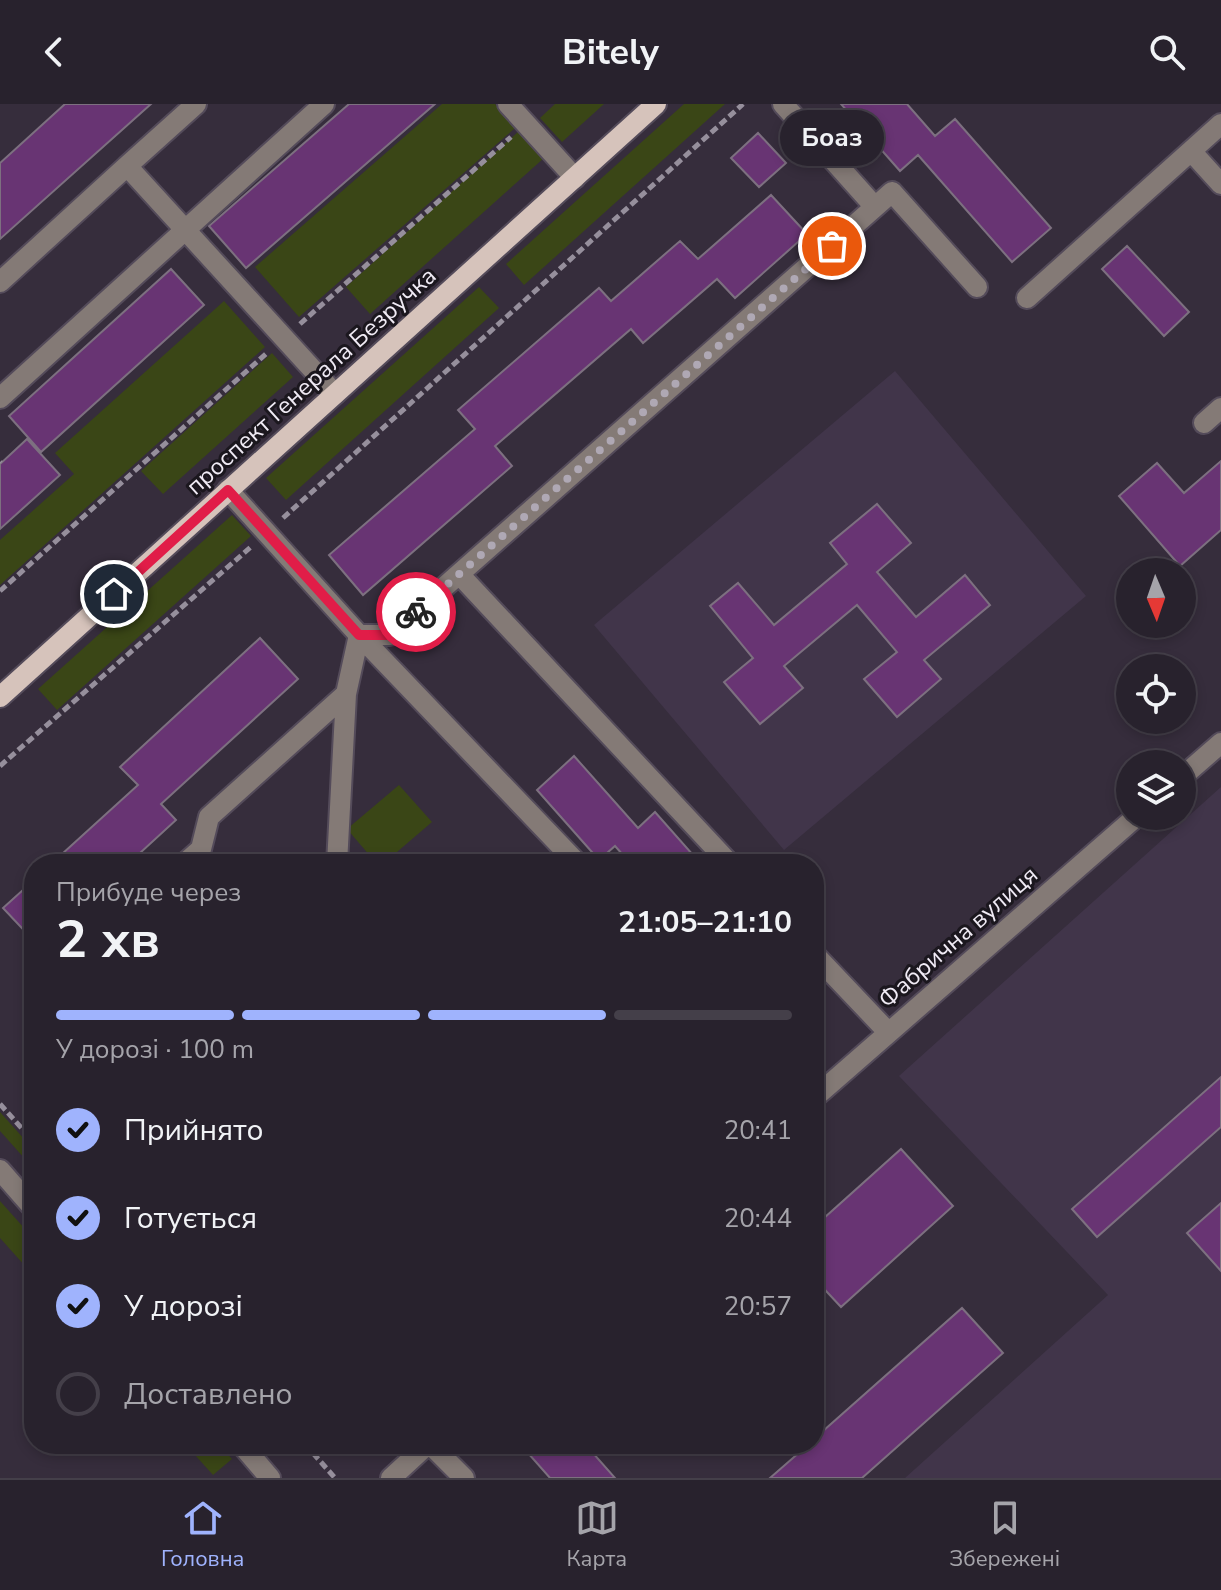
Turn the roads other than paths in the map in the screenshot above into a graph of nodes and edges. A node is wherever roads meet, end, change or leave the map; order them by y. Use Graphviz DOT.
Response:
graph roads {
  1 [pos="196,104"];
  2 [pos="324,104"];
  3 [pos="508,104"];
  4 [pos="656,104"];
  5 [pos="783,104"];
  6 [pos="1221,124"];
  7 [pos="1191,151"];
  8 [pos="127,166"];
  9 [pos="575,178"];
  10 [pos="1221,184"];
  11 [pos="875,207"];
  12 [pos="185,230"];
  13 [pos="0,282"];
  14 [pos="977,287"];
  15 [pos="1027,298"];
  16 [pos="335,394"];
  17 [pos="0,398"];
  18 [pos="1221,408"];
  19 [pos="1204,423"];
  20 [pos="228,490"];
  21 [pos="459,574"];
  22 [pos="359,635"];
  23 [pos="346,694"];
  24 [pos="0,697"];
  25 [pos="1221,743"];
  26 [pos="1196,765"];
  27 [pos="1121,830"];
  28 [pos="195,854"];
  29 [pos="338,854"];
  30 [pos="568,854"];
  31 [pos="721,854"];
  32 [pos="824,965"];
  33 [pos="888,1032"];
  34 [pos="824,1089"];
  35 [pos="0,1170"];
  36 [pos="24,1198"];
  37 [pos="250,1454"];
  38 [pos="418,1454"];
  39 [pos="439,1454"];
  40 [pos="270,1478"];
  41 [pos="391,1478"];
  42 [pos="464,1478"];
  1 -- 8 [label="street"];
  2 -- 12 [label="street"];
  3 -- 9 [label="street"];
  4 -- 9 [label="main road, проспект Генерала Безручка"];
  5 -- 11 [label="street"];
  6 -- 7 [label="street"];
  7 -- 10 [label="street"];
  7 -- 15 [label="street"];
  8 -- 12 [label="street"];
  8 -- 13 [label="street"];
  9 -- 16 [label="main road, проспект Генерала Безручка"];
  11 -- 14 [label="street"];
  11 -- 21 [label="street"];
  12 -- 16 [label="street"];
  12 -- 17 [label="street"];
  16 -- 20 [label="main road, проспект Генерала Безручка"];
  18 -- 19 [label="street"];
  20 -- 22 [label="street"];
  20 -- 24 [label="main road, проспект Генерала Безручка"];
  21 -- 22 [label="street"];
  21 -- 31 [label="street"];
  22 -- 23 [label="street"];
  22 -- 30 [label="street"];
  23 -- 28 [label="street"];
  23 -- 29 [label="street"];
  25 -- 26 [label="street"];
  27 -- 33 [label="street, Фабрична вулиця"];
  32 -- 33 [label="street"];
  33 -- 34 [label="street, Фабрична вулиця"];
  35 -- 36 [label="street"];
  37 -- 40 [label="street"];
  38 -- 41 [label="street"];
  39 -- 42 [label="street"];
}
